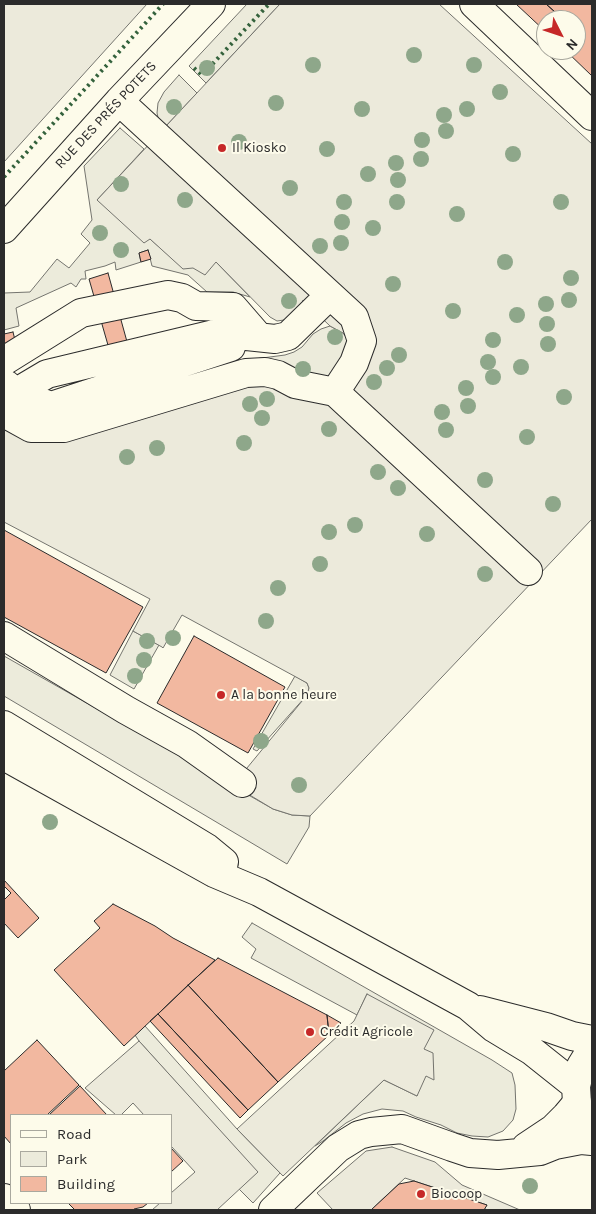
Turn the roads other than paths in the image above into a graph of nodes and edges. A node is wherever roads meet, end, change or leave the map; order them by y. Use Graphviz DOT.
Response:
graph roads {
  1 [pos="211,4"];
  2 [pos="474,4"];
  3 [pos="119,100"];
  4 [pos="592,116"];
  5 [pos="4,229"];
  6 [pos="330,295"];
  7 [pos="259,338"];
  8 [pos="4,361"];
  9 [pos="335,392"];
  10 [pos="7,396"];
  11 [pos="528,570"];
  12 [pos="4,636"];
  13 [pos="4,725"];
  14 [pos="4,756"];
  15 [pos="242,783"];
  16 [pos="259,892"];
  17 [pos="468,1006"];
  18 [pos="592,1040"];
  19 [pos="592,1050"];
  20 [pos="576,1095"];
  21 [pos="592,1133"];
  22 [pos="592,1141"];
  23 [pos="516,1154"];
  24 [pos="4,1198"];
  25 [pos="16,1210"];
  26 [pos="273,1210"];
  1 -- 3 [label="main road, RUE DES PRÉS POTETS"];
  2 -- 4 [label="main road"];
  3 -- 5 [label="main road, RUE DES PRÉS POTETS"];
  3 -- 6 [label="main road"];
  6 -- 7 [label="main road"];
  6 -- 9 [label="main road"];
  7 -- 8 [label="main road"];
  7 -- 10 [label="main road"];
  9 -- 10 [label="main road"];
  9 -- 11 [label="main road"];
  12 -- 15 [label="main road"];
  13 -- 16 [label="main road"];
  14 -- 16 [label="main road"];
  16 -- 17 [label="main road"];
  17 -- 18 [label="main road"];
  17 -- 20 [label="main road"];
  19 -- 20 [label="main road"];
  20 -- 21 [label="main road"];
  20 -- 23 [label="main road"];
  22 -- 23 [label="main road"];
  23 -- 26 [label="main road"];
  24 -- 25 [label="main road"];
}
